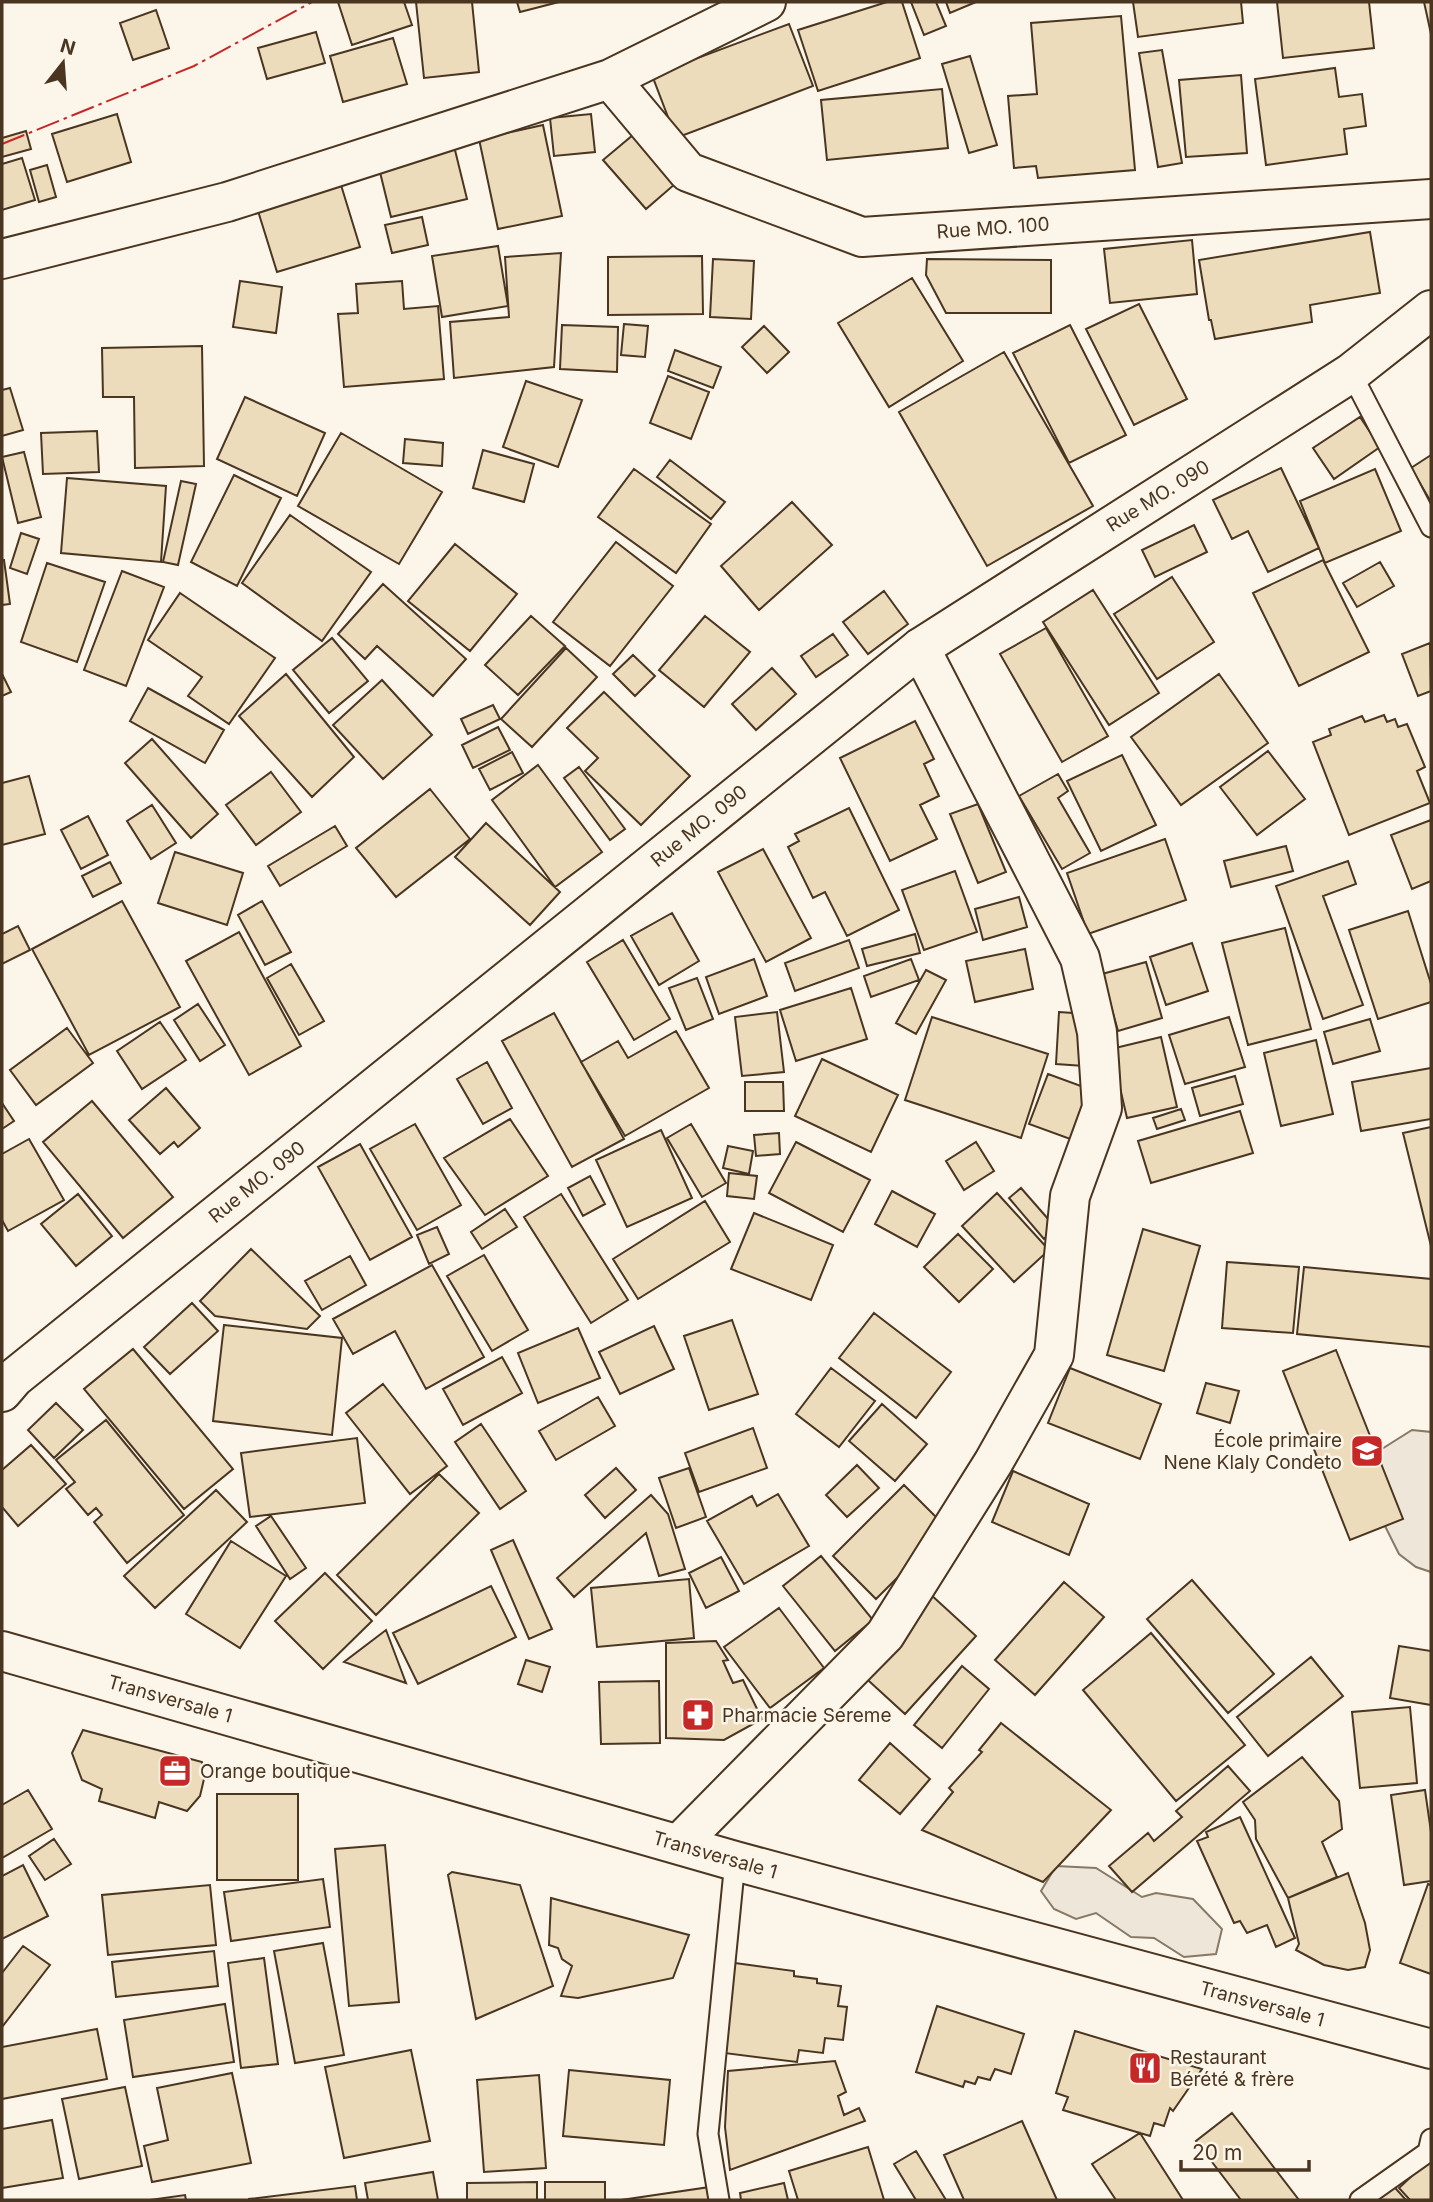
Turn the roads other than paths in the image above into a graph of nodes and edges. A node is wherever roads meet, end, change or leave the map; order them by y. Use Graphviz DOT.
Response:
graph roads {
  1 [pos="766,2"];
  2 [pos="610,79"];
  3 [pos="1431,199"];
  4 [pos="2,259"];
  5 [pos="1431,310"];
  6 [pos="1351,373"];
  7 [pos="1431,527"];
  8 [pos="920,648"];
  9 [pos="6,1376"];
  10 [pos="2,1651"];
  11 [pos="679,1844"];
  12 [pos="735,1861"];
  13 [pos="1431,2049"];
  14 [pos="1431,2139"];
  15 [pos="719,2200"];
  16 [pos="1360,2200"];
  1 -- 2 [label="street"];
  2 -- 3 [label="street, Rue MO. 100"];
  2 -- 4 [label="street"];
  5 -- 6 [label="street, Rue MO. 090"];
  6 -- 7 [label="lane"];
  6 -- 8 [label="street, Rue MO. 090"];
  8 -- 9 [label="street, Rue MO. 090"];
  8 -- 11 [label="street"];
  10 -- 11 [label="street, Transversale 1"];
  11 -- 12 [label="street, Transversale 1"];
  12 -- 13 [label="street, Transversale 1"];
  12 -- 15 [label="lane"];
  14 -- 16 [label="lane"];
}
